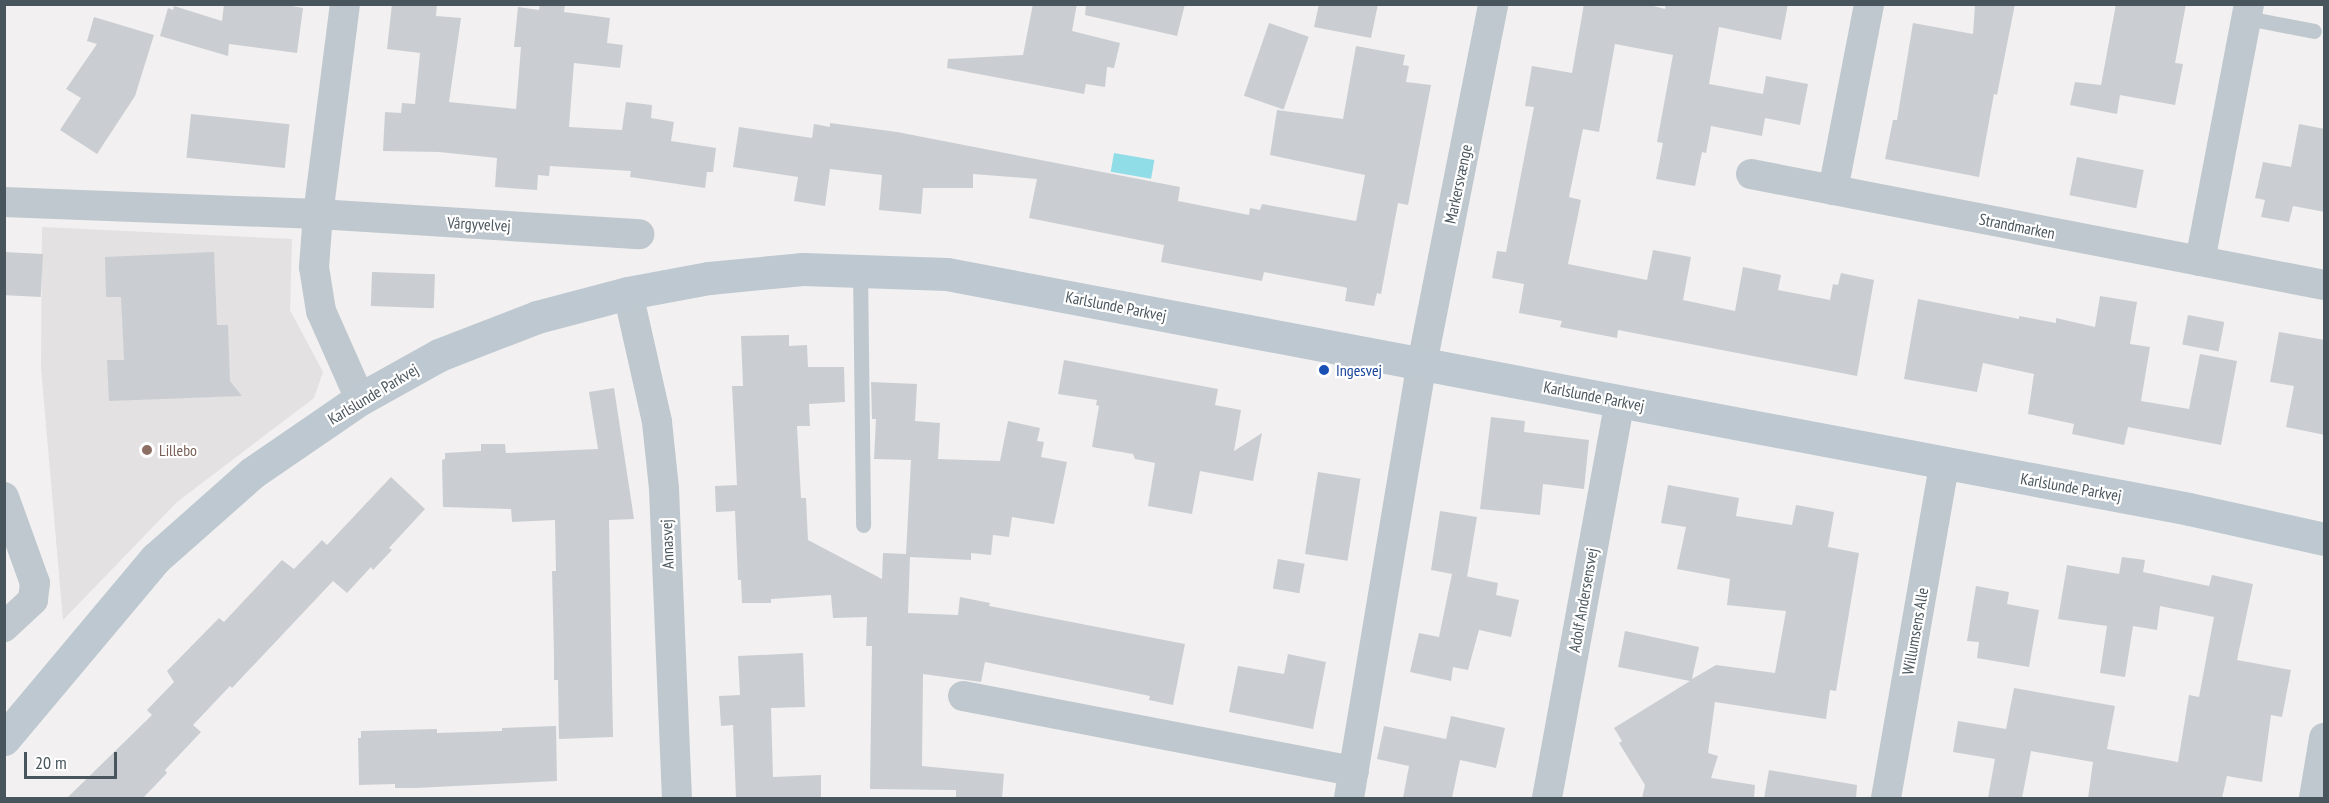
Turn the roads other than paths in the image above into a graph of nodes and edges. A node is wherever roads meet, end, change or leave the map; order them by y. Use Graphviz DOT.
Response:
graph roads {
  1 [pos="345,4"];
  2 [pos="1493,4"];
  3 [pos="1869,4"];
  4 [pos="2248,11"];
  5 [pos="2314,31"];
  6 [pos="1751,174"];
  7 [pos="1833,190"];
  8 [pos="4,202"];
  9 [pos="318,214"];
  10 [pos="639,234"];
  11 [pos="2200,261"];
  12 [pos="860,269"];
  13 [pos="2325,285"];
  14 [pos="628,293"];
  15 [pos="1422,364"];
  16 [pos="360,399"];
  17 [pos="1620,401"];
  18 [pos="1944,464"];
  19 [pos="4,497"];
  20 [pos="863,525"];
  21 [pos="2325,539"];
  22 [pos="4,627"];
  23 [pos="963,696"];
  24 [pos="2325,738"];
  25 [pos="4,739"];
  26 [pos="1351,785"];
  27 [pos="677,798"];
  28 [pos="1547,798"];
  29 [pos="1886,798"];
  30 [pos="2314,798"];
  1 -- 9 [label="street"];
  2 -- 15 [label="street, Markersvænge"];
  3 -- 7 [label="street"];
  4 -- 5 [label="lane"];
  4 -- 11 [label="street"];
  6 -- 7 [label="street, Strandmarken"];
  7 -- 11 [label="street, Strandmarken"];
  8 -- 9 [label="street, Vårgyvelvej"];
  9 -- 10 [label="street, Vårgyvelvej"];
  9 -- 16 [label="street"];
  11 -- 13 [label="street, Strandmarken"];
  12 -- 14 [label="street, Karlslunde Parkvej"];
  12 -- 15 [label="street, Karlslunde Parkvej"];
  12 -- 20 [label="lane"];
  14 -- 16 [label="street, Karlslunde Parkvej"];
  14 -- 27 [label="street, Annasvej"];
  15 -- 17 [label="street, Karlslunde Parkvej"];
  15 -- 26 [label="street"];
  16 -- 25 [label="street, Karlslunde Parkvej"];
  17 -- 18 [label="street, Karlslunde Parkvej"];
  17 -- 28 [label="street, Adolf Andersensvej"];
  18 -- 21 [label="street, Karlslunde Parkvej"];
  18 -- 29 [label="street, Willumsens Alle"];
  19 -- 22 [label="street"];
  23 -- 26 [label="street"];
  24 -- 30 [label="street"];
}
